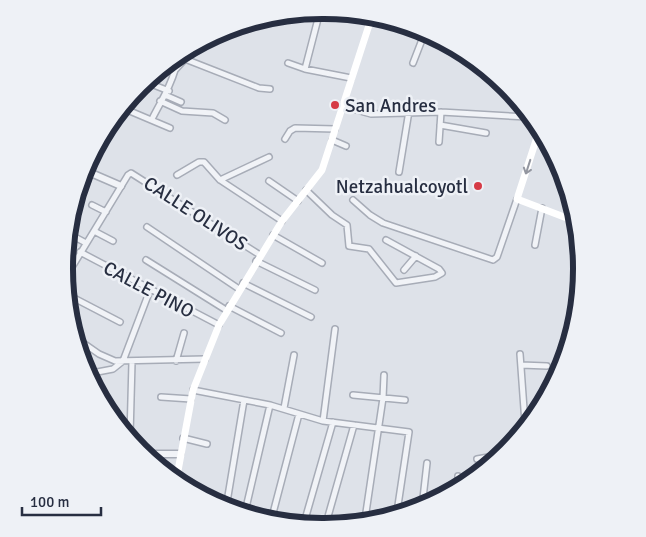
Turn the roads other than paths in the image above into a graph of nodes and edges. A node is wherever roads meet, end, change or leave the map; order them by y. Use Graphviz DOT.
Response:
graph roads {
  1 [pos="318,19"];
  2 [pos="370,24"];
  3 [pos="422,40"];
  4 [pos="188,58"];
  5 [pos="288,63"];
  6 [pos="414,63"];
  7 [pos="180,64"];
  8 [pos="305,69"];
  9 [pos="175,70"];
  10 [pos="351,78"];
  11 [pos="153,86"];
  12 [pos="270,89"];
  13 [pos="167,93"];
  14 [pos="160,101"];
  15 [pos="181,102"];
  16 [pos="342,106"];
  17 [pos="129,111"];
  18 [pos="409,112"];
  19 [pos="442,112"];
  20 [pos="521,117"];
  21 [pos="152,119"];
  22 [pos="225,120"];
  23 [pos="440,125"];
  24 [pos="170,128"];
  25 [pos="335,129"];
  26 [pos="486,133"];
  27 [pos="285,139"];
  28 [pos="536,139"];
  29 [pos="332,140"];
  30 [pos="439,142"];
  31 [pos="346,146"];
  32 [pos="268,157"];
  33 [pos="399,172"];
  34 [pos="92,173"];
  35 [pos="177,175"];
  36 [pos="220,180"];
  37 [pos="269,181"];
  38 [pos="121,186"];
  39 [pos="306,190"];
  40 [pos="517,199"];
  41 [pos="353,200"];
  42 [pos="298,201"];
  43 [pos="92,205"];
  44 [pos="542,208"];
  45 [pos="106,212"];
  46 [pos="568,218"];
  47 [pos="282,221"];
  48 [pos="147,227"];
  49 [pos="94,231"];
  50 [pos="273,235"];
  51 [pos="75,237"];
  52 [pos="386,240"];
  53 [pos="113,241"];
  54 [pos="86,243"];
  55 [pos="534,245"];
  56 [pos="80,252"];
  57 [pos="416,256"];
  58 [pos="258,258"];
  59 [pos="146,260"];
  60 [pos="322,263"];
  61 [pos="73,264"];
  62 [pos="404,270"];
  63 [pos="241,286"];
  64 [pos="150,290"];
  65 [pos="315,290"];
  66 [pos="75,299"];
  67 [pos="227,308"];
  68 [pos="311,317"];
  69 [pos="120,322"];
  70 [pos="219,325"];
  71 [pos="335,329"];
  72 [pos="184,333"];
  73 [pos="281,333"];
  74 [pos="85,344"];
  75 [pos="520,354"];
  76 [pos="294,355"];
  77 [pos="205,359"];
  78 [pos="122,361"];
  79 [pos="176,361"];
  80 [pos="132,362"];
  81 [pos="521,365"];
  82 [pos="547,366"];
  83 [pos="95,371"];
  84 [pos="384,375"];
  85 [pos="193,390"];
  86 [pos="353,395"];
  87 [pos="161,397"];
  88 [pos="383,398"];
  89 [pos="191,399"];
  90 [pos="244,400"];
  91 [pos="405,400"];
  92 [pos="270,405"];
  93 [pos="284,408"];
  94 [pos="299,414"];
  95 [pos="525,416"];
  96 [pos="322,420"];
  97 [pos="334,422"];
  98 [pos="354,425"];
  99 [pos="130,427"];
  100 [pos="378,427"];
  101 [pos="183,438"];
  102 [pos="207,444"];
  103 [pos="156,454"];
  104 [pos="180,454"];
  105 [pos="486,458"];
  106 [pos="478,459"];
  107 [pos="427,462"];
  108 [pos="178,472"];
  109 [pos="423,497"];
  110 [pos="227,499"];
  111 [pos="246,506"];
  112 [pos="398,507"];
  113 [pos="273,513"];
  114 [pos="366,514"];
  115 [pos="306,518"];
  116 [pos="328,518"];
  1 -- 8 [label="street"];
  2 -- 10 [label="main road"];
  3 -- 6 [label="street"];
  4 -- 12 [label="street"];
  5 -- 8 [label="street"];
  7 -- 9 [label="street"];
  8 -- 10 [label="street"];
  9 -- 13 [label="street"];
  10 -- 16 [label="main road"];
  11 -- 13 [label="street"];
  13 -- 14 [label="street"];
  13 -- 15 [label="street"];
  14 -- 21 [label="street"];
  14 -- 22 [label="street"];
  16 -- 18 [label="street"];
  16 -- 25 [label="main road"];
  17 -- 21 [label="street"];
  18 -- 19 [label="street"];
  18 -- 33 [label="street"];
  19 -- 20 [label="street"];
  19 -- 23 [label="street"];
  21 -- 24 [label="street"];
  23 -- 26 [label="street"];
  23 -- 30 [label="street"];
  25 -- 27 [label="street"];
  25 -- 29 [label="main road"];
  28 -- 40 [label="main road, one-way"];
  29 -- 31 [label="street"];
  29 -- 39 [label="main road"];
  32 -- 36 [label="street"];
  34 -- 38 [label="street, CALLE OLIVOS"];
  35 -- 36 [label="street"];
  36 -- 47 [label="street"];
  37 -- 42 [label="street"];
  38 -- 45 [label="street"];
  38 -- 58 [label="street, CALLE OLIVOS"];
  39 -- 42 [label="main road"];
  39 -- 57 [label="street"];
  40 -- 41 [label="street"];
  40 -- 44 [label="main road"];
  42 -- 47 [label="main road"];
  43 -- 45 [label="street"];
  44 -- 46 [label="main road"];
  44 -- 55 [label="street"];
  45 -- 49 [label="street"];
  47 -- 50 [label="main road"];
  48 -- 63 [label="street"];
  49 -- 53 [label="street"];
  49 -- 54 [label="street"];
  50 -- 58 [label="main road"];
  50 -- 60 [label="street"];
  51 -- 54 [label="street"];
  52 -- 57 [label="street"];
  54 -- 56 [label="street"];
  56 -- 61 [label="street"];
  56 -- 64 [label="street, CALLE PINO"];
  57 -- 62 [label="street"];
  58 -- 63 [label="main road"];
  58 -- 65 [label="street, CALLE OLIVOS"];
  59 -- 67 [label="street"];
  63 -- 67 [label="main road"];
  63 -- 68 [label="street"];
  64 -- 70 [label="street, CALLE PINO"];
  64 -- 78 [label="street"];
  66 -- 69 [label="street"];
  67 -- 70 [label="main road"];
  67 -- 73 [label="street"];
  70 -- 77 [label="main road"];
  71 -- 96 [label="street"];
  72 -- 79 [label="street"];
  74 -- 78 [label="street"];
  75 -- 81 [label="street"];
  76 -- 93 [label="street"];
  77 -- 79 [label="street"];
  77 -- 85 [label="main road"];
  78 -- 80 [label="street"];
  78 -- 83 [label="street"];
  79 -- 80 [label="street"];
  80 -- 99 [label="street"];
  81 -- 82 [label="street"];
  81 -- 95 [label="street"];
  84 -- 88 [label="street"];
  85 -- 89 [label="main road"];
  85 -- 90 [label="street"];
  86 -- 88 [label="street"];
  87 -- 89 [label="street"];
  88 -- 91 [label="street"];
  88 -- 100 [label="street"];
  89 -- 101 [label="main road"];
  90 -- 92 [label="street"];
  90 -- 110 [label="street"];
  92 -- 93 [label="street"];
  92 -- 111 [label="street"];
  93 -- 94 [label="street"];
  94 -- 96 [label="street"];
  94 -- 113 [label="street"];
  96 -- 97 [label="street"];
  97 -- 98 [label="street"];
  97 -- 115 [label="street"];
  98 -- 100 [label="street"];
  98 -- 116 [label="street"];
  100 -- 112 [label="street"];
  100 -- 114 [label="street"];
  101 -- 102 [label="street"];
  101 -- 104 [label="main road"];
  103 -- 104 [label="street"];
  104 -- 108 [label="main road"];
  105 -- 106 [label="street"];
  107 -- 109 [label="street"];
}
